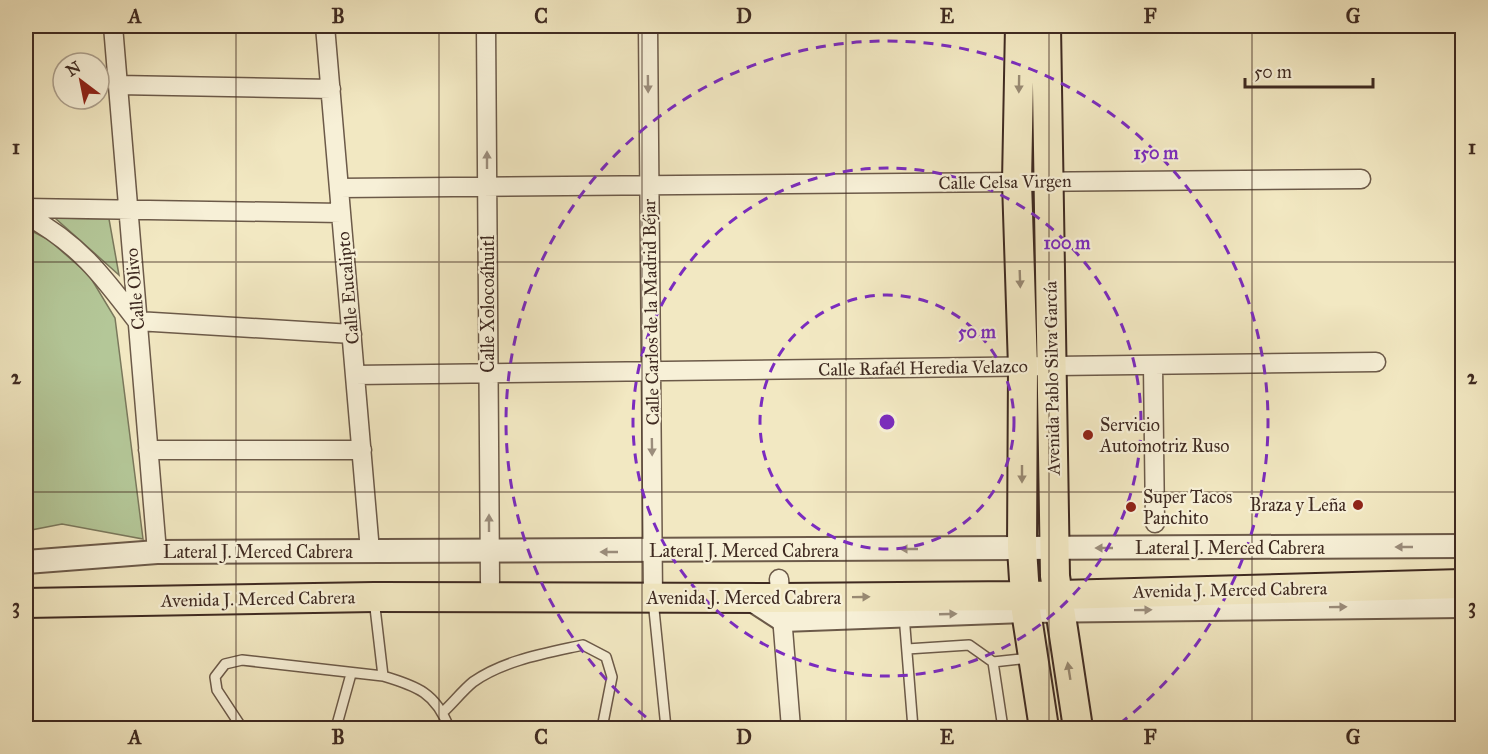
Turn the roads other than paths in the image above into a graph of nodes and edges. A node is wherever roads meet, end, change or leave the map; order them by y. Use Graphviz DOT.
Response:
graph roads {
  1 [pos="113,26"];
  2 [pos="325,26"];
  3 [pos="486,26"];
  4 [pos="648,26"];
  5 [pos="1020,26"];
  6 [pos="1046,26"];
  7 [pos="118,85"];
  8 [pos="331,89"];
  9 [pos="1360,178"];
  10 [pos="1049,181"];
  11 [pos="1017,182"];
  12 [pos="649,185"];
  13 [pos="487,186"];
  14 [pos="339,188"];
  15 [pos="26,208"];
  16 [pos="128,210"];
  17 [pos="341,213"];
  18 [pos="26,215"];
  19 [pos="138,321"];
  20 [pos="352,334"];
  21 [pos="1376,362"];
  22 [pos="1153,365"];
  23 [pos="1052,366"];
  24 [pos="1023,367"];
  25 [pos="651,371"];
  26 [pos="488,374"];
  27 [pos="355,375"];
  28 [pos="148,450"];
  29 [pos="362,450"];
  30 [pos="1155,523"];
  31 [pos="1462,546"];
  32 [pos="1022,548"];
  33 [pos="370,551"];
  34 [pos="653,551"];
  35 [pos="157,552"];
  36 [pos="490,552"];
  37 [pos="26,562"];
  38 [pos="1462,567"];
  39 [pos="490,582"];
  40 [pos="1057,582"];
  41 [pos="1462,584"];
  42 [pos="26,586"];
  43 [pos="653,589"];
  44 [pos="1025,594"];
  45 [pos="374,597"];
  46 [pos="781,599"];
  47 [pos="26,603"];
  48 [pos="1462,606"];
  49 [pos="904,615"];
  50 [pos="907,649"];
  51 [pos="1033,657"];
  52 [pos="993,662"];
  53 [pos="351,674"];
  54 [pos="383,676"];
  55 [pos="443,712"];
  56 [pos="242,729"];
  57 [pos="336,729"];
  58 [pos="449,729"];
  59 [pos="602,729"];
  60 [pos="666,729"];
  61 [pos="791,729"];
  62 [pos="913,729"];
  63 [pos="1002,729"];
  64 [pos="1044,729"];
  65 [pos="1078,729"];
  1 -- 7 [label="street, Calle Olivo"];
  2 -- 8 [label="street, Calle Eucalipto"];
  13 -- 3 [label="street, Calle Xolocoáhuitl, one-way"];
  4 -- 12 [label="street, Calle Carlos de la Madrid Béjar, one-way"];
  5 -- 11 [label="main road, Avenida Pablo Silva García, one-way"];
  6 -- 10 [label="main road, Avenida Pablo Silva García"];
  7 -- 8 [label="street"];
  7 -- 16 [label="street, Calle Olivo"];
  8 -- 14 [label="street, Calle Eucalipto"];
  9 -- 10 [label="street, Calle Celsa Virgen"];
  10 -- 11 [label="street, Calle Celsa Virgen"];
  10 -- 23 [label="main road, Avenida Pablo Silva García"];
  11 -- 12 [label="street, Calle Celsa Virgen"];
  11 -- 24 [label="main road, Avenida Pablo Silva García, one-way"];
  12 -- 13 [label="street, Calle Celsa Virgen"];
  12 -- 25 [label="street, Calle Carlos de la Madrid Béjar"];
  13 -- 14 [label="street, Calle Celsa Virgen"];
  13 -- 26 [label="street, Calle Xolocoáhuitl"];
  14 -- 17 [label="street, Calle Eucalipto"];
  15 -- 16 [label="street"];
  16 -- 17 [label="street"];
  16 -- 19 [label="street, Calle Olivo"];
  17 -- 20 [label="street, Calle Eucalipto"];
  18 -- 19 [label="street"];
  19 -- 20 [label="street"];
  19 -- 28 [label="street, Calle Olivo"];
  20 -- 27 [label="street, Calle Eucalipto"];
  21 -- 22 [label="street, Calle Rafaél Heredia Velazco"];
  22 -- 23 [label="street, Calle Rafaél Heredia Velazco"];
  22 -- 30 [label="street"];
  23 -- 24 [label="street, Calle Rafaél Heredia Velazco"];
  23 -- 40 [label="main road, Avenida Pablo Silva García"];
  24 -- 25 [label="street, Calle Rafaél Heredia Velazco"];
  24 -- 32 [label="main road, Avenida Pablo Silva García, one-way"];
  25 -- 26 [label="street, Calle Rafaél Heredia Velazco"];
  25 -- 34 [label="street, Calle Carlos de la Madrid Béjar, one-way"];
  26 -- 27 [label="street, Calle Rafaél Heredia Velazco"];
  36 -- 26 [label="street, Calle Xolocoáhuitl, one-way"];
  27 -- 29 [label="street, Calle Eucalipto"];
  28 -- 29 [label="street"];
  28 -- 35 [label="street, Calle Olivo"];
  29 -- 33 [label="street, Calle Eucalipto"];
  31 -- 40 [label="street, Lateral J. Merced Cabrera, one-way"];
  32 -- 34 [label="street, Lateral J. Merced Cabrera, one-way"];
  32 -- 40 [label="street, Lateral J. Merced Cabrera"];
  32 -- 44 [label="main road, Avenida Pablo Silva García"];
  33 -- 35 [label="street, Lateral J. Merced Cabrera"];
  33 -- 36 [label="street, Lateral J. Merced Cabrera"];
  34 -- 36 [label="street, Lateral J. Merced Cabrera, one-way"];
  34 -- 43 [label="street, Calle Carlos de la Madrid Béjar"];
  35 -- 37 [label="street, Lateral J. Merced Cabrera"];
  36 -- 39 [label="street, Calle Xolocoáhuitl"];
  38 -- 40 [label="main road, Avenida J. Merced Cabrera"];
  39 -- 42 [label="main road, Avenida J. Merced Cabrera"];
  39 -- 43 [label="main road, Avenida J. Merced Cabrera"];
  40 -- 41 [label="main road, Avenida J. Merced Cabrera"];
  40 -- 44 [label="main road, Avenida J. Merced Cabrera"];
  40 -- 48 [label="street, Lateral J. Merced Cabrera, one-way"];
  65 -- 40 [label="main road, Avenida Pablo Silva García, one-way"];
  43 -- 45 [label="main road, Avenida J. Merced Cabrera"];
  43 -- 46 [label="main road, Avenida J. Merced Cabrera"];
  43 -- 46 [label="main road, Avenida J. Merced Cabrera"];
  43 -- 60 [label="lane"];
  44 -- 46 [label="main road, Avenida J. Merced Cabrera"];
  49 -- 44 [label="street, one-way"];
  44 -- 51 [label="main road, Avenida Pablo Silva García"];
  45 -- 47 [label="main road, Avenida J. Merced Cabrera"];
  45 -- 54 [label="lane"];
  46 -- 49 [label="street, one-way"];
  46 -- 61 [label="street"];
  49 -- 50 [label="lane"];
  50 -- 52 [label="lane"];
  50 -- 62 [label="lane"];
  51 -- 52 [label="lane"];
  51 -- 64 [label="main road, Avenida Pablo Silva García"];
  52 -- 63 [label="lane"];
  53 -- 54 [label="lane"];
  53 -- 56 [label="lane"];
  53 -- 57 [label="lane"];
  54 -- 55 [label="lane"];
  55 -- 58 [label="lane"];
  55 -- 59 [label="lane"];
}
